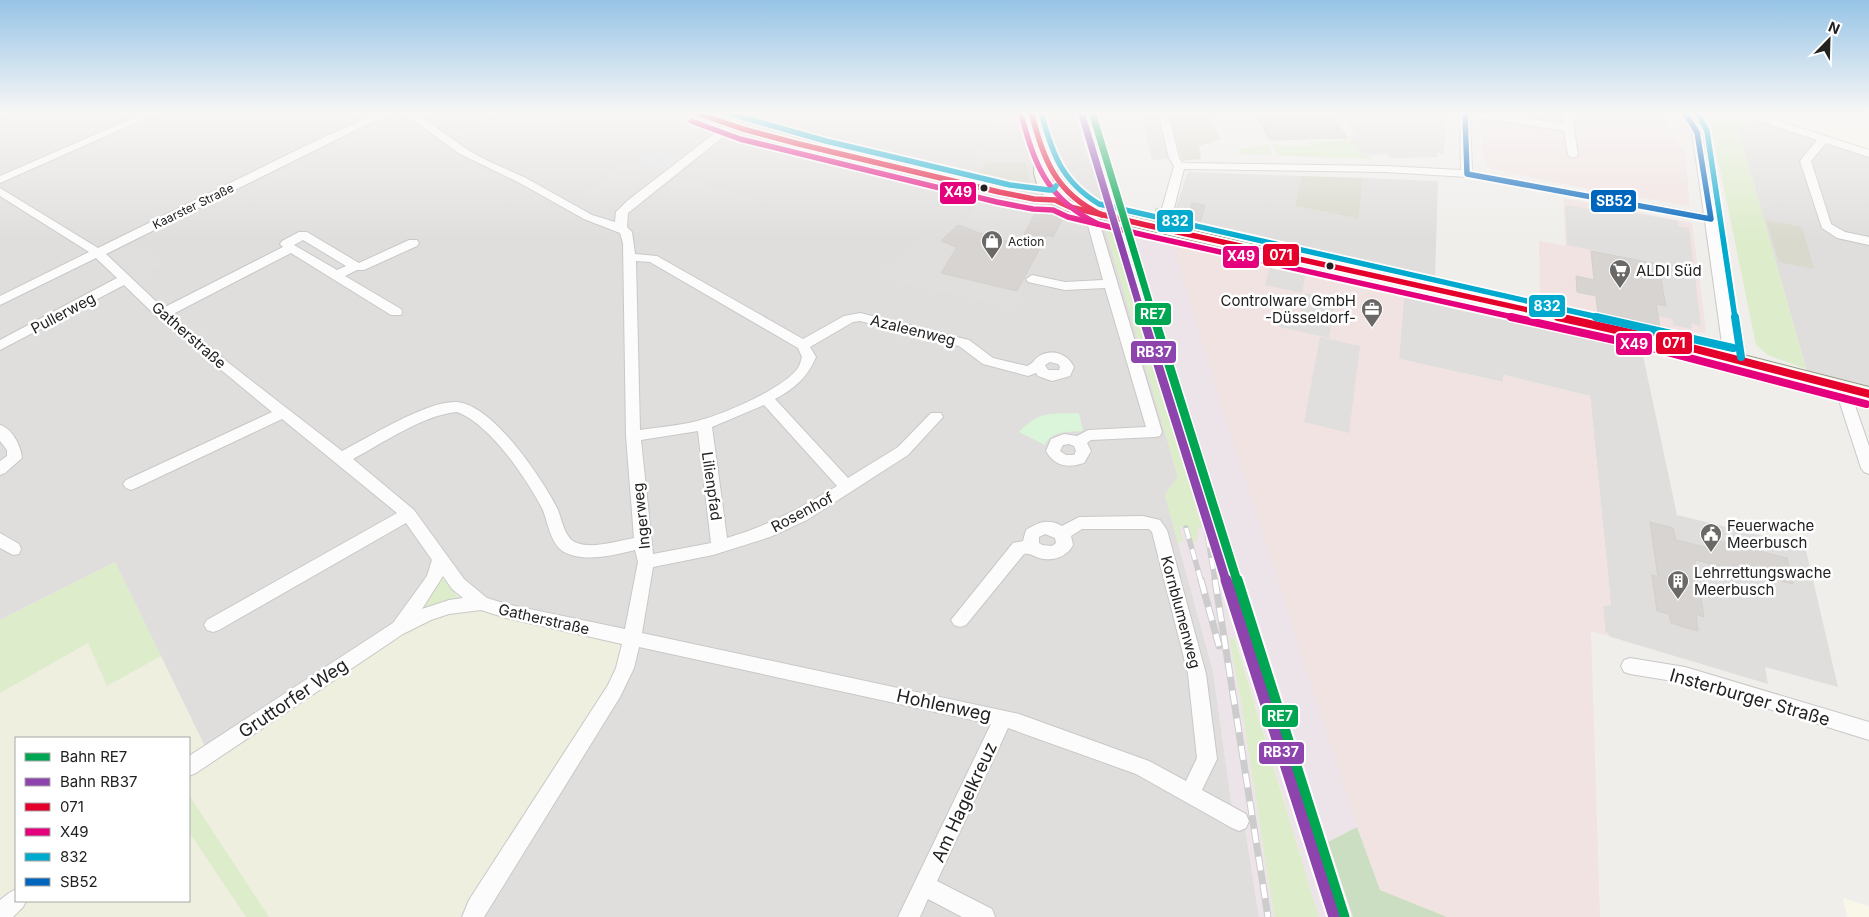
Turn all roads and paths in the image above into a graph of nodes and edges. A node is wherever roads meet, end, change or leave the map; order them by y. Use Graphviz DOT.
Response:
graph roads {
  1 [pos="57,155"];
  2 [pos="296,155"];
  3 [pos="469,155"];
  4 [pos="693,155"];
  5 [pos="844,155"];
  6 [pos="1173,155"];
  7 [pos="1466,155"];
  8 [pos="1700,155"];
  9 [pos="1810,155"];
  10 [pos="1043,156"];
  11 [pos="1179,166"];
  12 [pos="1466,174"];
  13 [pos="0,180"];
  14 [pos="1043,180"];
  15 [pos="0,190"];
  16 [pos="999,192"];
  17 [pos="1060,196"];
  18 [pos="1167,212"];
  19 [pos="1096,213"];
  20 [pos="1711,218"];
  21 [pos="621,228"];
  22 [pos="1869,241"];
  23 [pos="414,243"];
  24 [pos="291,248"];
  25 [pos="98,253"];
  26 [pos="630,257"];
  27 [pos="355,266"];
  28 [pos="337,275"];
  29 [pos="125,279"];
  30 [pos="1032,279"];
  31 [pos="1110,284"];
  32 [pos="0,301"];
  33 [pos="396,312"];
  34 [pos="162,314"];
  35 [pos="803,345"];
  36 [pos="0,346"];
  37 [pos="1731,358"];
  38 [pos="1038,367"];
  39 [pos="1842,388"];
  40 [pos="1869,394"];
  41 [pos="767,399"];
  42 [pos="282,413"];
  43 [pos="936,417"];
  44 [pos="704,425"];
  45 [pos="0,430"];
  46 [pos="633,436"];
  47 [pos="1079,442"];
  48 [pos="341,458"];
  49 [pos="0,468"];
  50 [pos="1869,468"];
  51 [pos="131,484"];
  52 [pos="847,487"];
  53 [pos="408,514"];
  54 [pos="0,539"];
  55 [pos="642,542"];
  56 [pos="720,546"];
  57 [pos="13,549"];
  58 [pos="440,560"];
  59 [pos="646,562"];
  60 [pos="481,603"];
  61 [pos="960,620"];
  62 [pos="214,625"];
  63 [pos="397,629"];
  64 [pos="632,638"];
  65 [pos="1630,666"];
  66 [pos="1003,718"];
  67 [pos="1869,731"];
  68 [pos="190,766"];
  69 [pos="1190,793"];
  70 [pos="1239,821"];
  71 [pos="925,886"];
  72 [pos="15,901"];
  73 [pos="0,914"];
  74 [pos="473,917"];
  75 [pos="909,917"];
  76 [pos="984,917"];
  1 -- 13 [label="street"];
  2 -- 25 [label="street, Kaarster Straße"];
  3 -- 21 [label="street"];
  4 -- 21 [label="street"];
  5 -- 16 [label="street"];
  6 -- 11 [label="street"];
  7 -- 12 [label="street"];
  8 -- 20 [label="street"];
  9 -- 22 [label="street"];
  10 -- 14 [label="main road"];
  10 -- 17 [label="main road"];
  11 -- 12 [label="street"];
  11 -- 18 [label="street"];
  12 -- 20 [label="street"];
  14 -- 16 [label="street"];
  14 -- 17 [label="main road"];
  15 -- 25 [label="street, Gatherstraße"];
  16 -- 17 [label="street"];
  17 -- 19 [label="main road"];
  19 -- 31 [label="street"];
  19 -- 37 [label="main road"];
  20 -- 37 [label="street"];
  21 -- 26 [label="street, Ingerweg"];
  23 -- 27 [label="street"];
  24 -- 27 [label="street"];
  24 -- 28 [label="street"];
  24 -- 34 [label="street"];
  25 -- 29 [label="street, Gatherstraße"];
  25 -- 32 [label="street, Kaarster Straße"];
  26 -- 35 [label="street"];
  26 -- 46 [label="street, Ingerweg"];
  27 -- 28 [label="street"];
  28 -- 33 [label="street"];
  29 -- 34 [label="street, Gatherstraße"];
  29 -- 36 [label="street, Pullerweg"];
  30 -- 31 [label="street"];
  31 -- 47 [label="street"];
  34 -- 42 [label="street, Gatherstraße"];
  35 -- 38 [label="street, Azaleenweg"];
  35 -- 41 [label="street"];
  37 -- 39 [label="main road"];
  39 -- 40 [label="main road"];
  39 -- 50 [label="street"];
  41 -- 44 [label="street"];
  41 -- 52 [label="street"];
  42 -- 48 [label="street, Gatherstraße"];
  42 -- 51 [label="street"];
  43 -- 52 [label="street, Rosenhof"];
  44 -- 46 [label="street"];
  44 -- 56 [label="street, Lilienpfad"];
  45 -- 49 [label="street"];
  46 -- 55 [label="street, Ingerweg"];
  48 -- 53 [label="street, Gatherstraße"];
  48 -- 55 [label="street"];
  52 -- 56 [label="street, Rosenhof"];
  53 -- 58 [label="street, Gatherstraße"];
  53 -- 62 [label="street"];
  54 -- 57 [label="street"];
  55 -- 59 [label="street, Ingerweg"];
  56 -- 59 [label="street, Rosenhof"];
  58 -- 60 [label="street, Gatherstraße"];
  58 -- 63 [label="street, Gruttorfer Weg"];
  59 -- 64 [label="street, Ingerweg"];
  60 -- 63 [label="street, Gruttorfer Weg"];
  60 -- 64 [label="street, Gatherstraße"];
  61 -- 69 [label="street, Kornblumenweg"];
  63 -- 68 [label="street, Gruttorfer Weg"];
  64 -- 66 [label="street, Hohlenweg"];
  64 -- 74 [label="street, Ingerweg"];
  65 -- 67 [label="street, Insterburger Straße"];
  66 -- 69 [label="street, Hohlenweg"];
  66 -- 71 [label="street, Am Hagelkreuz"];
  69 -- 70 [label="street, Hohlenweg"];
  71 -- 75 [label="street, Am Hagelkreuz"];
  71 -- 76 [label="street"];
  72 -- 73 [label="street"];
}
